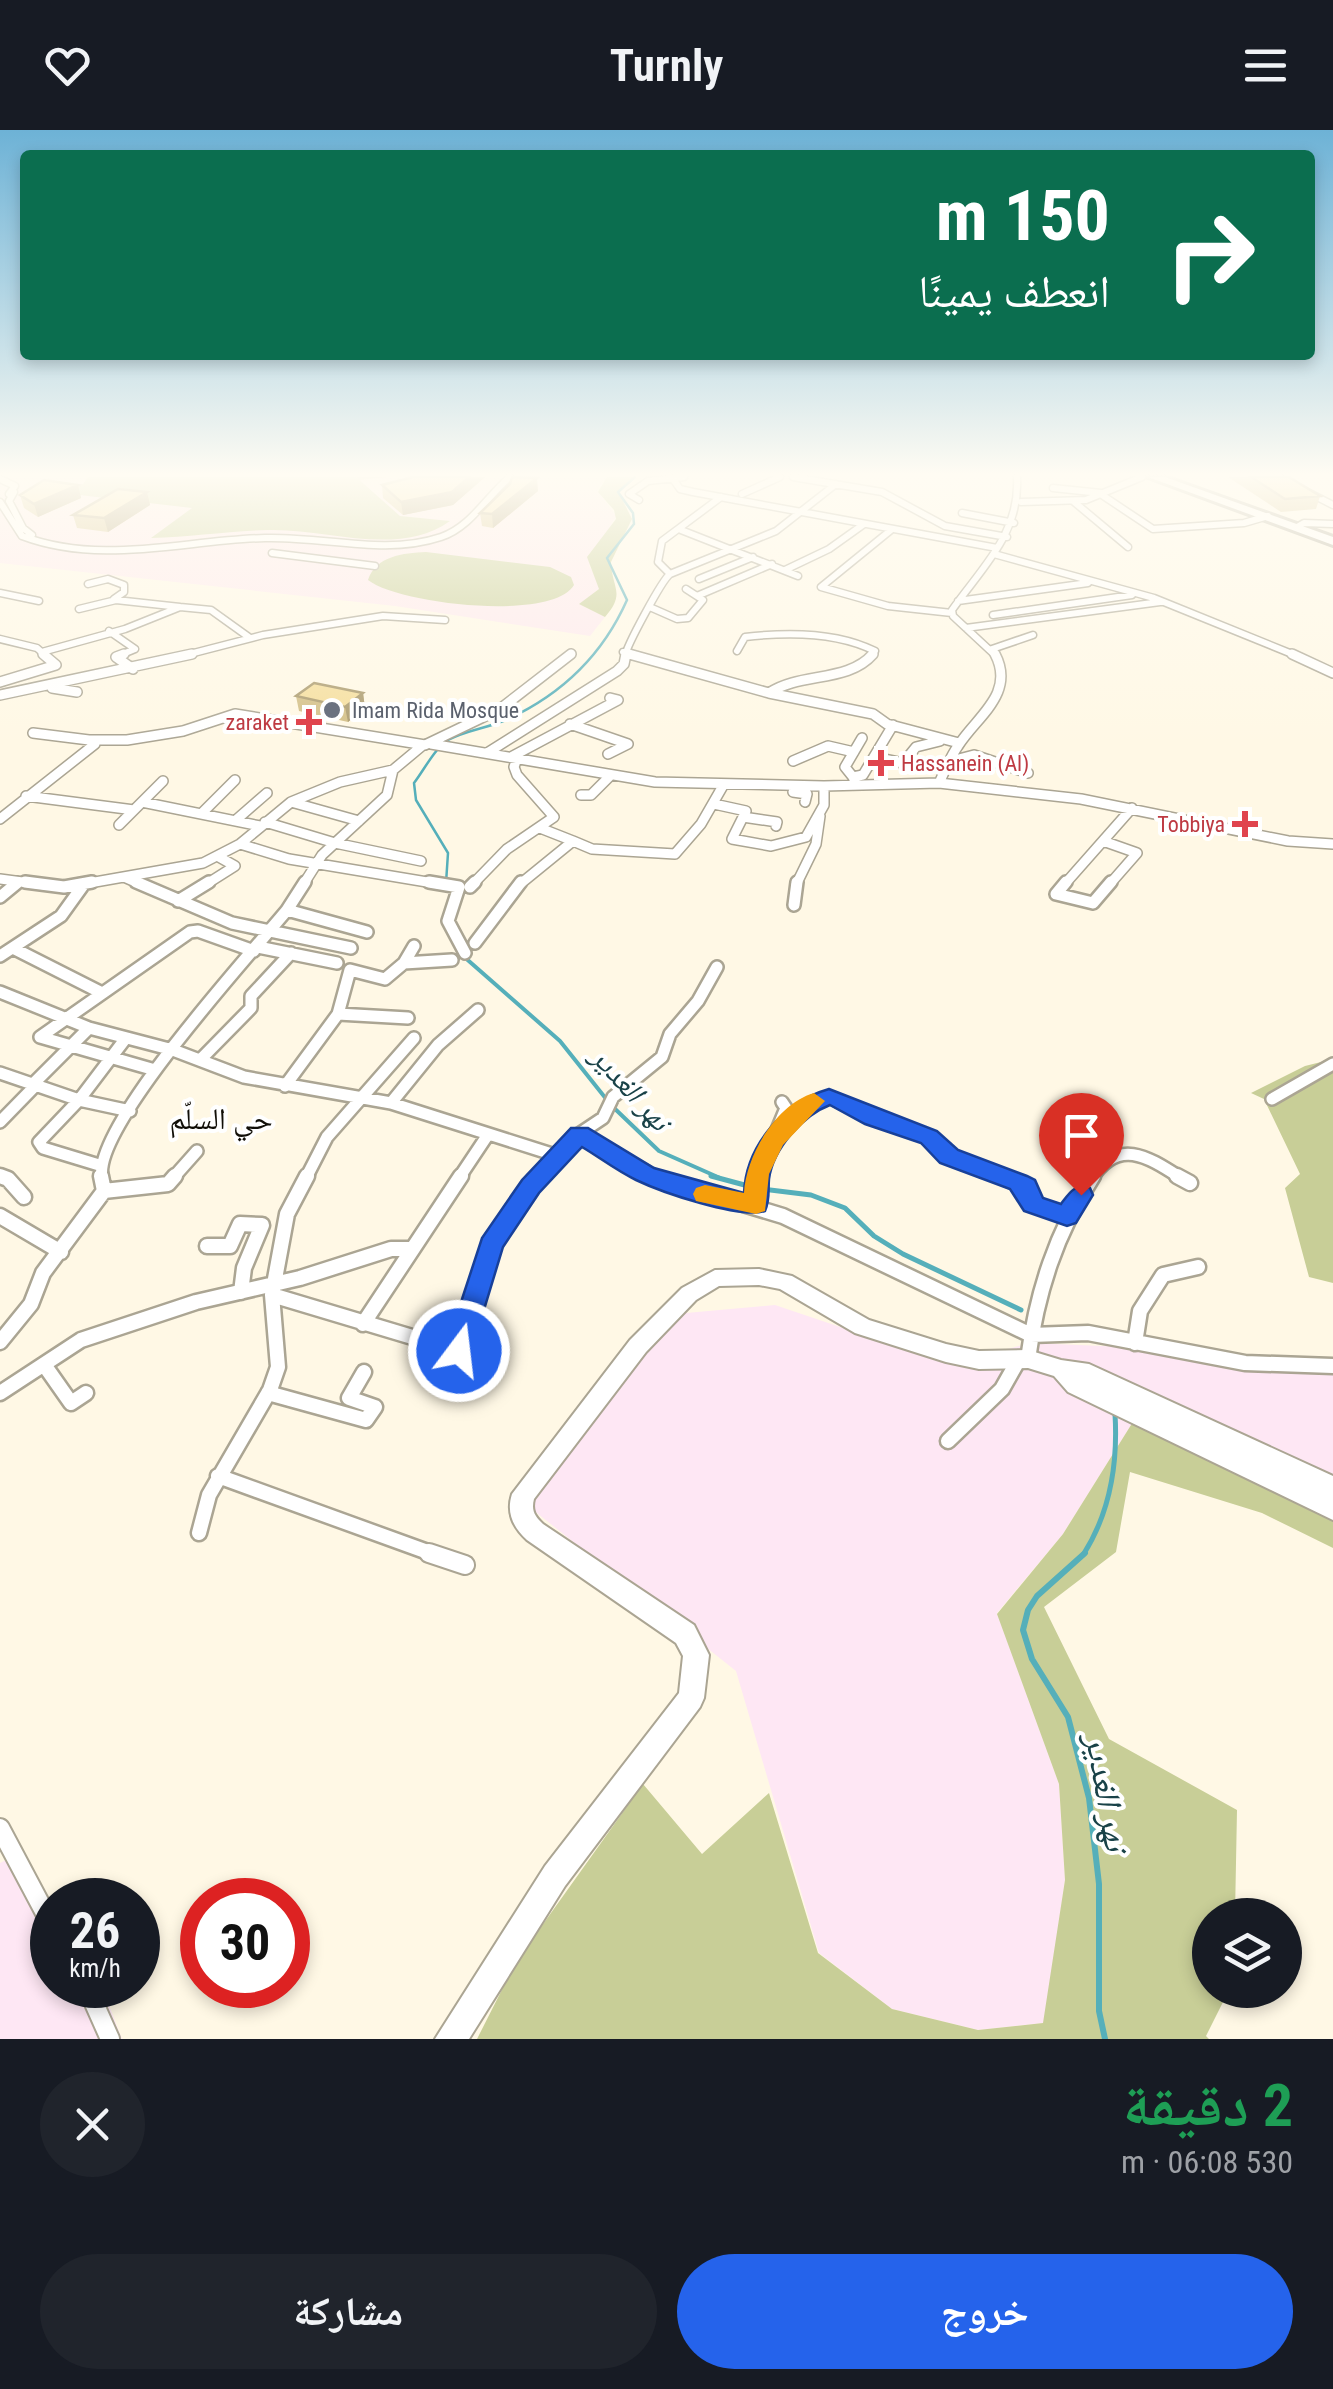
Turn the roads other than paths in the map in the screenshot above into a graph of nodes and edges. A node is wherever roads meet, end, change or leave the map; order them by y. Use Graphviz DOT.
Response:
graph roads {
  1 [pos="662,566"];
  2 [pos="690,566"];
  3 [pos="731,566"];
  4 [pos="767,566"];
  5 [pos="777,566"];
  6 [pos="794,566"];
  7 [pos="846,566"];
  8 [pos="984,566"];
  9 [pos="1044,566"];
  10 [pos="785,570"];
  11 [pos="670,574"];
  12 [pos="798,576"];
  13 [pos="699,579"];
  14 [pos="1095,582"];
  15 [pos="88,584"];
  16 [pos="686,589"];
  17 [pos="0,594"];
  18 [pos="1141,594"];
  19 [pos="697,596"];
  20 [pos="114,599"];
  21 [pos="958,600"];
  22 [pos="39,601"];
  23 [pos="1162,602"];
  24 [pos="180,607"];
  25 [pos="652,608"];
  26 [pos="79,609"];
  27 [pos="952,613"];
  28 [pos="994,615"];
  29 [pos="445,620"];
  30 [pos="966,628"];
  31 [pos="109,631"];
  32 [pos="1033,635"];
  33 [pos="0,638"];
  34 [pos="250,638"];
  35 [pos="992,649"];
  36 [pos="737,651"];
  37 [pos="42,652"];
  38 [pos="623,652"];
  39 [pos="571,654"];
  40 [pos="43,669"];
  41 [pos="132,669"];
  42 [pos="1333,673"];
  43 [pos="0,682"];
  44 [pos="58,684"];
  45 [pos="38,688"];
  46 [pos="77,692"];
  47 [pos="769,693"];
  48 [pos="0,694"];
  49 [pos="610,698"];
  50 [pos="570,724"];
  51 [pos="893,725"];
  52 [pos="33,733"];
  53 [pos="551,734"];
  54 [pos="862,738"];
  55 [pos="942,739"];
  56 [pos="569,740"];
  57 [pos="98,741"];
  58 [pos="960,744"];
  59 [pos="433,745"];
  60 [pos="534,750"];
  61 [pos="854,752"];
  62 [pos="486,754"];
  63 [pos="608,754"];
  64 [pos="874,757"];
  65 [pos="516,758"];
  66 [pos="794,761"];
  67 [pos="951,761"];
  68 [pos="392,770"];
  69 [pos="1028,774"];
  70 [pos="611,775"];
  71 [pos="235,780"];
  72 [pos="163,781"];
  73 [pos="855,781"];
  74 [pos="939,783"];
  75 [pos="724,784"];
  76 [pos="787,785"];
  77 [pos="824,786"];
  78 [pos="266,793"];
  79 [pos="581,795"];
  80 [pos="26,796"];
  81 [pos="291,802"];
  82 [pos="805,802"];
  83 [pos="714,804"];
  84 [pos="138,806"];
  85 [pos="1132,808"];
  86 [pos="204,812"];
  87 [pos="820,816"];
  88 [pos="743,817"];
  89 [pos="0,819"];
  90 [pos="236,820"];
  91 [pos="359,821"];
  92 [pos="262,824"];
  93 [pos="119,825"];
  94 [pos="776,826"];
  95 [pos="540,828"];
  96 [pos="573,841"];
  97 [pos="1103,841"];
  98 [pos="335,843"];
  99 [pos="240,844"];
  100 [pos="1333,844"];
  101 [pos="219,857"];
  102 [pos="421,860"];
  103 [pos="316,863"];
  104 [pos="126,878"];
  105 [pos="0,879"];
  106 [pos="17,883"];
  107 [pos="84,884"];
  108 [pos="470,887"];
  109 [pos="0,896"];
  110 [pos="178,901"];
  111 [pos="794,904"];
  112 [pos="287,910"];
  113 [pos="270,932"];
  114 [pos="367,932"];
  115 [pos="474,943"];
  116 [pos="414,946"];
  117 [pos="13,948"];
  118 [pos="351,948"];
  119 [pos="256,949"];
  120 [pos="290,953"];
  121 [pos="464,954"];
  122 [pos="0,956"];
  123 [pos="452,960"];
  124 [pos="338,963"];
  125 [pos="404,963"];
  126 [pos="717,967"];
  127 [pos="100,992"];
  128 [pos="3,996"];
  129 [pos="478,1010"];
  130 [pos="338,1014"];
  131 [pos="65,1016"];
  132 [pos="408,1018"];
  133 [pos="88,1028"];
  134 [pos="126,1038"];
  135 [pos="414,1038"];
  136 [pos="70,1046"];
  137 [pos="173,1050"];
  138 [pos="112,1056"];
  139 [pos="200,1060"];
  140 [pos="1333,1064"];
  141 [pos="155,1070"];
  142 [pos="0,1073"];
  143 [pos="34,1084"];
  144 [pos="284,1086"];
  145 [pos="364,1097"];
  146 [pos="1272,1098"];
  147 [pos="79,1100"];
  148 [pos="782,1102"];
  149 [pos="390,1104"];
  150 [pos="130,1111"];
  151 [pos="0,1122"];
  152 [pos="580,1134"];
  153 [pos="486,1136"];
  154 [pos="773,1141"];
  155 [pos="197,1151"];
  156 [pos="558,1156"];
  157 [pos="99,1165"];
  158 [pos="0,1176"];
  159 [pos="1190,1183"];
  160 [pos="104,1192"];
  161 [pos="755,1194"];
  162 [pos="24,1196"];
  163 [pos="0,1216"];
  164 [pos="1067,1216"];
  165 [pos="207,1246"];
  166 [pos="411,1250"];
  167 [pos="60,1252"];
  168 [pos="1198,1266"];
  169 [pos="274,1290"];
  170 [pos="241,1292"];
  171 [pos="363,1324"];
  172 [pos="0,1342"];
  173 [pos="1135,1343"];
  174 [pos="459,1351"];
  175 [pos="1026,1351"];
  176 [pos="46,1366"];
  177 [pos="1333,1366"];
  178 [pos="1061,1369"];
  179 [pos="364,1372"];
  180 [pos="446,1388"];
  181 [pos="86,1392"];
  182 [pos="0,1393"];
  183 [pos="268,1393"];
  184 [pos="948,1440"];
  185 [pos="218,1476"];
  186 [pos="1333,1487"];
  187 [pos="1333,1509"];
  188 [pos="199,1533"];
  189 [pos="465,1564"];
  190 [pos="0,1828"];
  191 [pos="30,1885"];
  192 [pos="96,2008"];
  193 [pos="110,2039"];
  194 [pos="452,2039"];
  1 -- 11 [label="street"];
  2 -- 11 [label="street"];
  3 -- 13 [label="street"];
  4 -- 19 [label="street"];
  5 -- 10 [label="street"];
  6 -- 10 [label="street"];
  7 -- 27 [label="street"];
  8 -- 21 [label="street"];
  9 -- 14 [label="street"];
  10 -- 12 [label="street"];
  11 -- 25 [label="street"];
  14 -- 18 [label="street"];
  14 -- 21 [label="street"];
  15 -- 20 [label="street"];
  16 -- 19 [label="street"];
  17 -- 22 [label="street"];
  18 -- 23 [label="street"];
  18 -- 28 [label="street"];
  19 -- 25 [label="street"];
  20 -- 24 [label="street"];
  20 -- 26 [label="street"];
  21 -- 27 [label="street"];
  23 -- 30 [label="street"];
  23 -- 42 [label="street"];
  24 -- 31 [label="street"];
  24 -- 34 [label="street"];
  25 -- 38 [label="street"];
  27 -- 30 [label="street"];
  29 -- 34 [label="street"];
  30 -- 35 [label="street"];
  31 -- 37 [label="street"];
  31 -- 41 [label="street"];
  32 -- 35 [label="street"];
  33 -- 37 [label="street"];
  34 -- 41 [label="street"];
  35 -- 58 [label="street"];
  36 -- 47 [label="street"];
  37 -- 40 [label="street"];
  38 -- 47 [label="street"];
  38 -- 62 [label="street"];
  39 -- 59 [label="street"];
  40 -- 43 [label="street"];
  40 -- 44 [label="street"];
  41 -- 44 [label="street"];
  44 -- 45 [label="street"];
  45 -- 46 [label="street"];
  45 -- 48 [label="street"];
  47 -- 51 [label="street"];
  49 -- 50 [label="street"];
  50 -- 53 [label="street"];
  50 -- 63 [label="street"];
  51 -- 55 [label="street"];
  51 -- 64 [label="street"];
  52 -- 57 [label="street"];
  53 -- 56 [label="street"];
  53 -- 65 [label="street"];
  54 -- 61 [label="street"];
  55 -- 58 [label="street"];
  55 -- 64 [label="street"];
  57 -- 59 [label="street"];
  57 -- 80 [label="street"];
  58 -- 67 [label="street"];
  59 -- 62 [label="street"];
  59 -- 68 [label="street"];
  60 -- 65 [label="street"];
  61 -- 66 [label="street"];
  61 -- 73 [label="street"];
  62 -- 65 [label="street"];
  64 -- 73 [label="street"];
  65 -- 70 [label="street"];
  65 -- 95 [label="street"];
  67 -- 69 [label="street"];
  67 -- 74 [label="street"];
  68 -- 81 [label="street"];
  68 -- 91 [label="street"];
  70 -- 75 [label="street"];
  70 -- 79 [label="street"];
  71 -- 86 [label="street"];
  72 -- 84 [label="street"];
  73 -- 74 [label="street"];
  73 -- 77 [label="street"];
  74 -- 85 [label="street"];
  75 -- 76 [label="street"];
  75 -- 83 [label="street"];
  76 -- 77 [label="street"];
  76 -- 82 [label="street"];
  77 -- 87 [label="street"];
  78 -- 90 [label="street"];
  80 -- 84 [label="street"];
  80 -- 89 [label="street"];
  81 -- 91 [label="street"];
  81 -- 92 [label="street"];
  83 -- 88 [label="street"];
  83 -- 96 [label="street"];
  84 -- 86 [label="street"];
  84 -- 93 [label="street"];
  85 -- 97 [label="street"];
  85 -- 100 [label="street"];
  86 -- 90 [label="street"];
  87 -- 88 [label="street"];
  87 -- 111 [label="street"];
  88 -- 94 [label="street"];
  90 -- 92 [label="street"];
  91 -- 98 [label="street"];
  92 -- 98 [label="street"];
  92 -- 99 [label="street"];
  95 -- 96 [label="street"];
  95 -- 108 [label="street"];
  96 -- 115 [label="street"];
  97 -- 97 [label="street"];
  98 -- 102 [label="street"];
  98 -- 103 [label="street"];
  99 -- 101 [label="street"];
  99 -- 103 [label="street"];
  101 -- 104 [label="street"];
  101 -- 110 [label="street"];
  103 -- 112 [label="street"];
  103 -- 121 [label="street"];
  104 -- 107 [label="street"];
  104 -- 110 [label="street"];
  105 -- 106 [label="street"];
  106 -- 107 [label="street"];
  106 -- 109 [label="street"];
  107 -- 117 [label="street"];
  110 -- 113 [label="street"];
  112 -- 113 [label="street"];
  112 -- 114 [label="street"];
  113 -- 118 [label="street"];
  113 -- 119 [label="street"];
  116 -- 125 [label="street"];
  117 -- 122 [label="street"];
  117 -- 127 [label="street"];
  119 -- 120 [label="street"];
  119 -- 127 [label="street"];
  119 -- 137 [label="street"];
  120 -- 124 [label="street"];
  120 -- 139 [label="street"];
  123 -- 125 [label="street"];
  125 -- 130 [label="street"];
  126 -- 152 [label="street"];
  127 -- 131 [label="street"];
  128 -- 131 [label="street"];
  129 -- 149 [label="street"];
  130 -- 132 [label="street"];
  130 -- 144 [label="street"];
  131 -- 133 [label="street"];
  131 -- 136 [label="street"];
  133 -- 134 [label="street"];
  133 -- 136 [label="street"];
  134 -- 137 [label="street"];
  134 -- 138 [label="street"];
  135 -- 145 [label="street"];
  136 -- 138 [label="street"];
  136 -- 143 [label="street"];
  137 -- 139 [label="street"];
  137 -- 141 [label="street"];
  138 -- 141 [label="street"];
  138 -- 147 [label="street"];
  139 -- 144 [label="street"];
  140 -- 146 [label="street"];
  141 -- 150 [label="street"];
  142 -- 143 [label="street"];
  143 -- 147 [label="street"];
  143 -- 151 [label="street"];
  144 -- 145 [label="street"];
  145 -- 149 [label="street"];
  145 -- 169 [label="street"];
  147 -- 150 [label="street"];
  147 -- 157 [label="street"];
  148 -- 154 [label="street"];
  149 -- 153 [label="street"];
  150 -- 157 [label="street"];
  152 -- 156 [label="street"];
  152 -- 161 [label="street"];
  153 -- 156 [label="street"];
  153 -- 166 [label="street"];
  154 -- 161 [label="street"];
  154 -- 164 [label="street"];
  155 -- 160 [label="street"];
  156 -- 174 [label="street"];
  157 -- 160 [label="street"];
  158 -- 162 [label="street"];
  159 -- 164 [label="street"];
  160 -- 167 [label="street"];
  161 -- 175 [label="street"];
  163 -- 167 [label="street"];
  164 -- 175 [label="street"];
  165 -- 170 [label="street"];
  166 -- 169 [label="street"];
  166 -- 171 [label="street"];
  167 -- 172 [label="street"];
  168 -- 173 [label="street"];
  169 -- 170 [label="street"];
  169 -- 171 [label="street"];
  169 -- 183 [label="street"];
  170 -- 176 [label="street"];
  171 -- 174 [label="street"];
  173 -- 175 [label="street"];
  173 -- 177 [label="street"];
  174 -- 180 [label="street"];
  175 -- 178 [label="street"];
  175 -- 184 [label="street"];
  175 -- 194 [label="street"];
  176 -- 181 [label="street"];
  176 -- 182 [label="street"];
  178 -- 186 [label="street"];
  178 -- 187 [label="street"];
  179 -- 183 [label="street"];
  183 -- 185 [label="street"];
  185 -- 188 [label="street"];
  185 -- 189 [label="street"];
  190 -- 191 [label="street"];
  192 -- 193 [label="street"];
}
